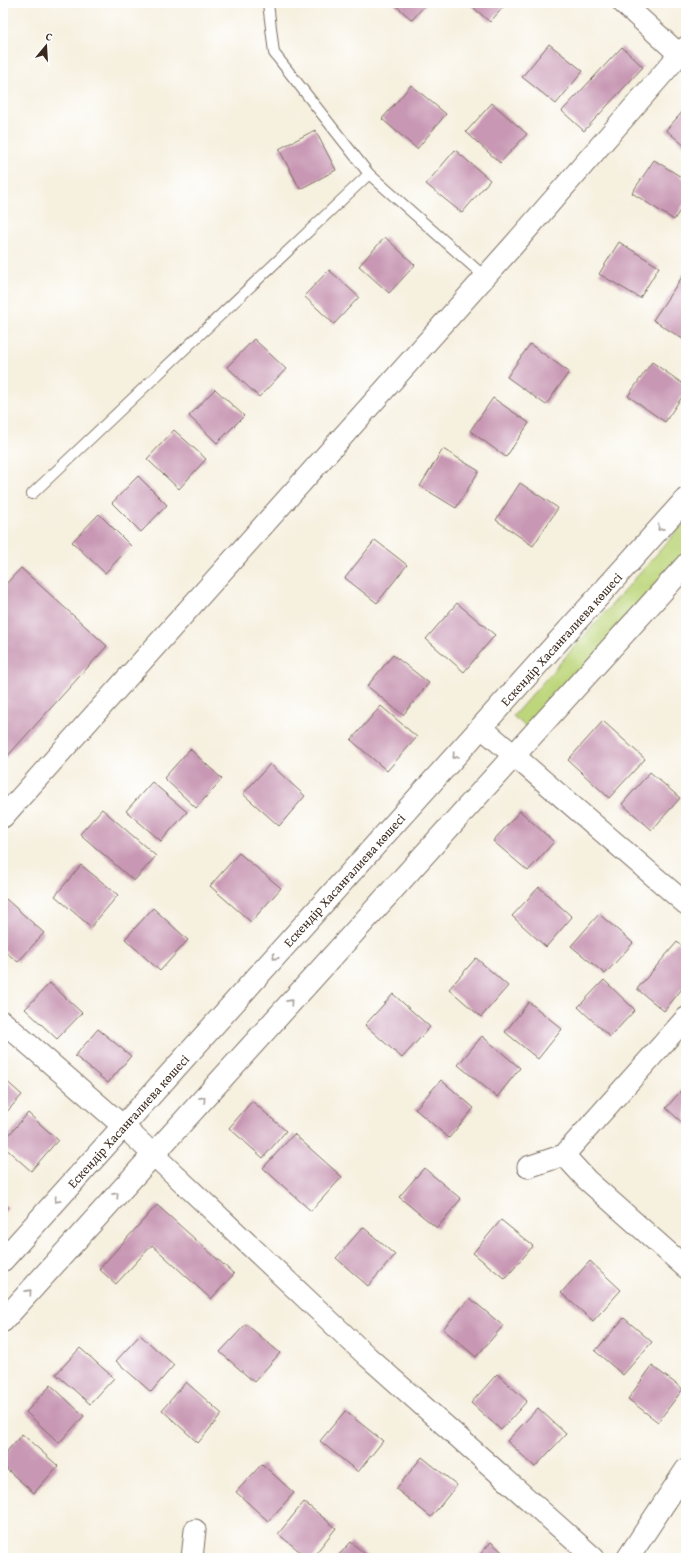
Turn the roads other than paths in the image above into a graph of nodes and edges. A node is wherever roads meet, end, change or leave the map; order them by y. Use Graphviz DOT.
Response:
graph roads {
  1 [pos="268,3"];
  2 [pos="623,3"];
  3 [pos="683,51"];
  4 [pos="370,174"];
  5 [pos="485,277"];
  6 [pos="32,494"];
  7 [pos="686,499"];
  8 [pos="686,565"];
  9 [pos="481,727"];
  10 [pos="515,755"];
  11 [pos="3,817"];
  12 [pos="686,904"];
  13 [pos="686,1018"];
  14 [pos="3,1022"];
  15 [pos="123,1126"];
  16 [pos="153,1155"];
  17 [pos="564,1155"];
  18 [pos="528,1167"];
  19 [pos="3,1260"];
  20 [pos="686,1268"];
  21 [pos="3,1321"];
  22 [pos="686,1470"];
  23 [pos="195,1530"];
  24 [pos="192,1558"];
  25 [pos="594,1558"];
  26 [pos="628,1558"];
  1 -- 4 [label="lane"];
  2 -- 3 [label="street"];
  3 -- 5 [label="street"];
  4 -- 5 [label="lane"];
  4 -- 6 [label="lane"];
  5 -- 11 [label="street"];
  7 -- 9 [label="street, Ескендір Хасанғалиева көшесі, one-way"];
  8 -- 10 [label="street"];
  9 -- 10 [label="street"];
  9 -- 15 [label="street, Ескендір Хасанғалиева көшесі, one-way"];
  10 -- 12 [label="street"];
  16 -- 10 [label="street, one-way"];
  13 -- 17 [label="street"];
  14 -- 15 [label="street"];
  15 -- 16 [label="street"];
  15 -- 19 [label="street, Ескендір Хасанғалиева көшесі, one-way"];
  21 -- 16 [label="street, one-way"];
  16 -- 25 [label="street"];
  17 -- 18 [label="street"];
  17 -- 20 [label="street"];
  22 -- 26 [label="street"];
  23 -- 24 [label="street"];
}
